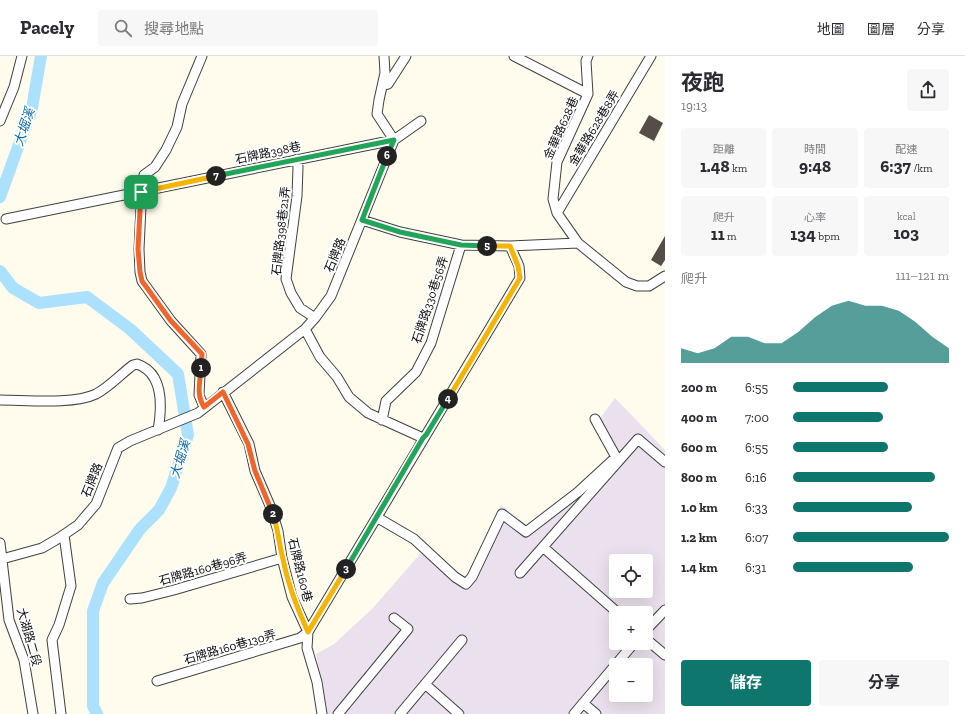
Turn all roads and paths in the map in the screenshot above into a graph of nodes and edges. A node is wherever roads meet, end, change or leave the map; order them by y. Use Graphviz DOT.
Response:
graph roads {
  1 [pos="22,56"];
  2 [pos="202,56"];
  3 [pos="384,56"];
  4 [pos="406,56"];
  5 [pos="514,56"];
  6 [pos="588,56"];
  7 [pos="651,56"];
  8 [pos="383,85"];
  9 [pos="588,94"];
  10 [pos="421,121"];
  11 [pos="0,122"];
  12 [pos="394,140"];
  13 [pos="297,160"];
  14 [pos="141,192"];
  15 [pos="557,213"];
  16 [pos="6,219"];
  17 [pos="362,220"];
  18 [pos="578,243"];
  19 [pos="461,245"];
  20 [pos="510,246"];
  21 [pos="665,276"];
  22 [pos="316,318"];
  23 [pos="305,328"];
  24 [pos="223,392"];
  25 [pos="0,400"];
  26 [pos="201,410"];
  27 [pos="595,419"];
  28 [pos="382,420"];
  29 [pos="158,430"];
  30 [pos="423,438"];
  31 [pos="665,462"];
  32 [pos="378,518"];
  33 [pos="64,535"];
  34 [pos="0,543"];
  35 [pos="543,547"];
  36 [pos="282,558"];
  37 [pos="2,559"];
  38 [pos="520,573"];
  39 [pos="130,599"];
  40 [pos="610,606"];
  41 [pos="665,610"];
  42 [pos="394,618"];
  43 [pos="653,623"];
  44 [pos="308,632"];
  45 [pos="462,640"];
  46 [pos="653,645"];
  47 [pos="628,650"];
  48 [pos="665,655"];
  49 [pos="157,681"];
  50 [pos="425,684"];
  51 [pos="583,703"];
  52 [pos="33,714"];
  53 [pos="61,714"];
  54 [pos="322,714"];
  55 [pos="338,714"];
  56 [pos="401,714"];
  57 [pos="459,714"];
  58 [pos="574,714"];
  59 [pos="596,714"];
  1 -- 11 [label="street"];
  2 -- 14 [label="street"];
  3 -- 8 [label="street"];
  4 -- 8 [label="street"];
  5 -- 9 [label="street"];
  6 -- 9 [label="street, 金華路628巷"];
  7 -- 15 [label="street, 金華路628巷8弄"];
  8 -- 12 [label="street"];
  9 -- 15 [label="street, 金華路628巷"];
  10 -- 12 [label="street"];
  12 -- 13 [label="street, 石牌路398巷"];
  12 -- 17 [label="street, 石牌路"];
  13 -- 14 [label="street, 石牌路398巷"];
  13 -- 22 [label="street, 石牌路398巷21弄"];
  14 -- 16 [label="street, 石牌路398巷"];
  14 -- 26 [label="street"];
  15 -- 18 [label="street, 金華路628巷"];
  17 -- 19 [label="street"];
  17 -- 22 [label="street, 石牌路"];
  18 -- 20 [label="street"];
  18 -- 21 [label="street, 金華路628巷"];
  19 -- 20 [label="street"];
  19 -- 28 [label="street, 石牌路330巷56弄"];
  20 -- 30 [label="street"];
  22 -- 23 [label="street, 石牌路"];
  23 -- 24 [label="street, 石牌路"];
  23 -- 28 [label="street"];
  24 -- 26 [label="street, 石牌路"];
  24 -- 36 [label="street, 石牌路160巷"];
  25 -- 29 [label="street"];
  26 -- 29 [label="street, 石牌路"];
  27 -- 32 [label="street"];
  28 -- 30 [label="street"];
  29 -- 33 [label="street, 石牌路"];
  30 -- 32 [label="street"];
  31 -- 35 [label="street"];
  32 -- 44 [label="street"];
  33 -- 37 [label="street, 石牌路"];
  33 -- 53 [label="street"];
  34 -- 37 [label="street, 大湖路二段"];
  35 -- 38 [label="street"];
  35 -- 40 [label="street"];
  36 -- 39 [label="street, 石牌路160巷96弄"];
  36 -- 44 [label="street, 石牌路160巷"];
  37 -- 52 [label="street, 大湖路二段"];
  41 -- 43 [label="street"];
  42 -- 55 [label="street"];
  44 -- 49 [label="street, 石牌路160巷130弄"];
  44 -- 54 [label="street, 石牌路160巷"];
  45 -- 50 [label="street"];
  46 -- 48 [label="street"];
  47 -- 51 [label="street"];
  50 -- 56 [label="street"];
  50 -- 57 [label="street"];
  51 -- 58 [label="street"];
  51 -- 59 [label="street"];
}
